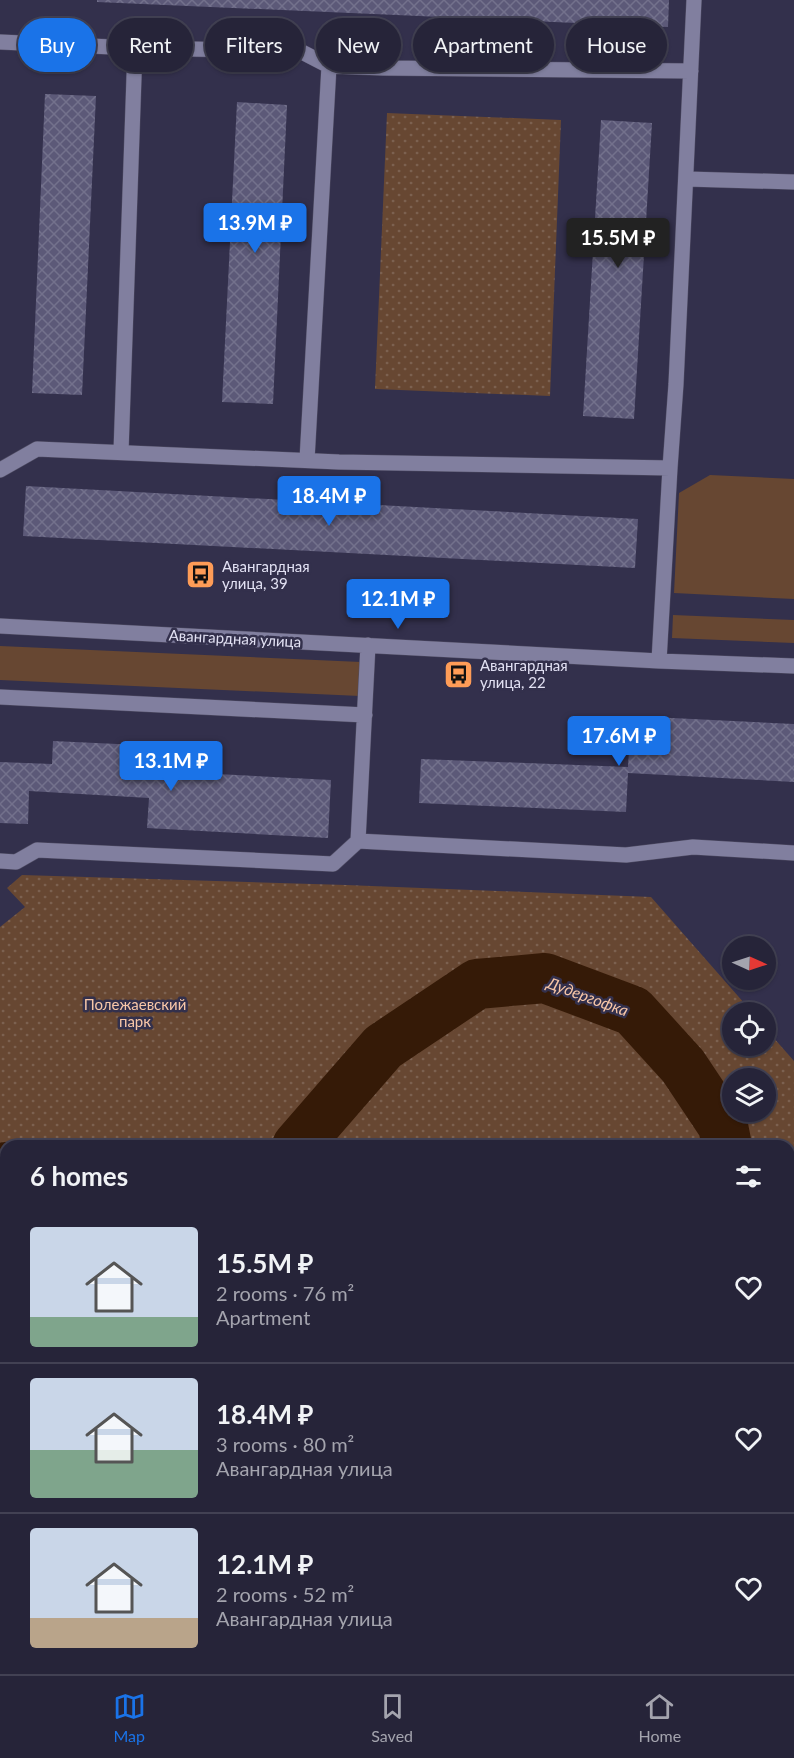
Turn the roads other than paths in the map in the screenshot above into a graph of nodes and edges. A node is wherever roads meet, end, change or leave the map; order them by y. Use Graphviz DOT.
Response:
graph roads {
  1 [pos="694,0"];
  2 [pos="0,42"];
  3 [pos="108,47"];
  4 [pos="193,49"];
  5 [pos="316,59"];
  6 [pos="401,68"];
  7 [pos="691,71"];
  8 [pos="134,72"];
  9 [pos="329,72"];
  10 [pos="687,179"];
  11 [pos="794,182"];
  12 [pos="121,452"];
  13 [pos="307,460"];
  14 [pos="670,468"];
  15 [pos="0,470"];
  16 [pos="0,626"];
  17 [pos="368,645"];
  18 [pos="660,661"];
  19 [pos="794,666"];
  20 [pos="0,697"];
  21 [pos="365,715"];
  22 [pos="358,841"];
  23 [pos="794,853"];
  24 [pos="0,861"];
  1 -- 7 [label="street"];
  2 -- 3 [label="street"];
  4 -- 5 [label="street"];
  6 -- 7 [label="street"];
  7 -- 10 [label="street"];
  8 -- 12 [label="street"];
  9 -- 13 [label="street"];
  10 -- 11 [label="street"];
  10 -- 14 [label="street"];
  12 -- 13 [label="street"];
  12 -- 15 [label="street"];
  13 -- 14 [label="street"];
  14 -- 18 [label="street"];
  16 -- 17 [label="street, Авангардная улица"];
  17 -- 18 [label="street, Авангардная улица"];
  17 -- 21 [label="street"];
  18 -- 19 [label="street, Авангардная улица"];
  20 -- 21 [label="street"];
  21 -- 22 [label="street"];
  22 -- 23 [label="street"];
  22 -- 24 [label="street"];
}
